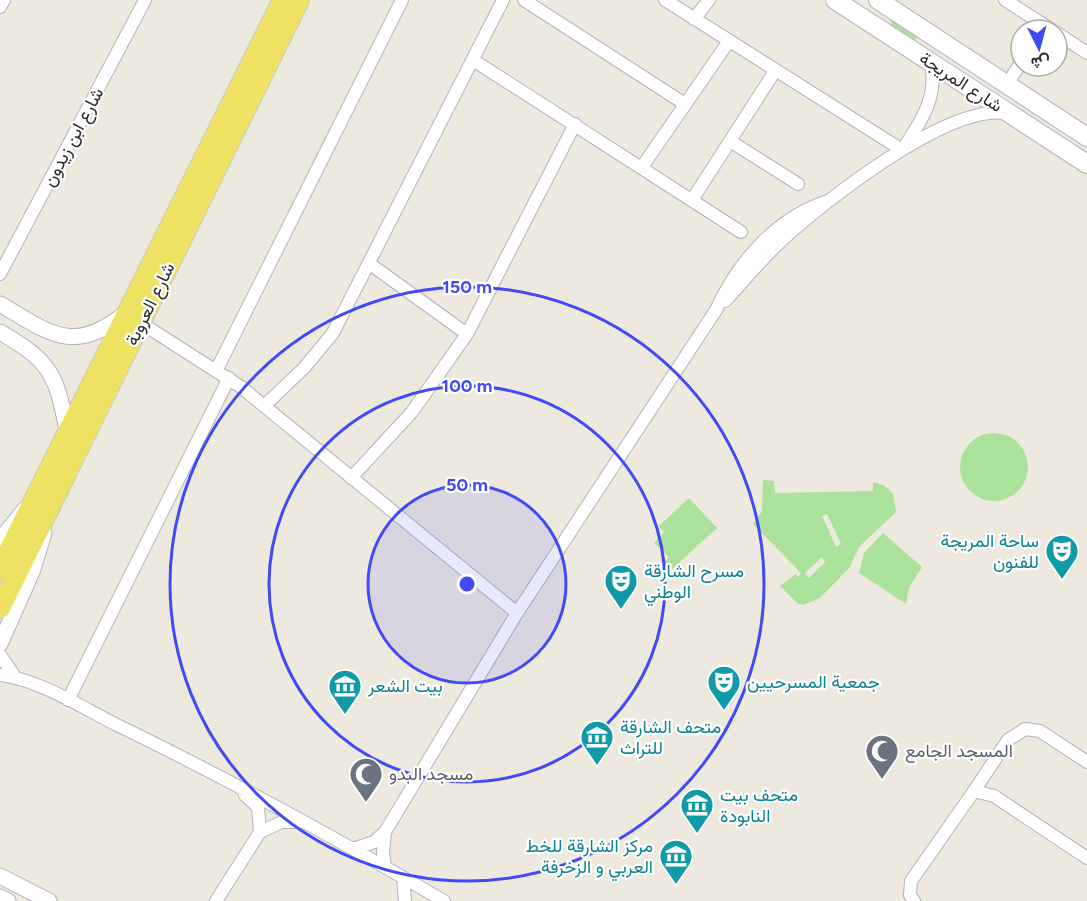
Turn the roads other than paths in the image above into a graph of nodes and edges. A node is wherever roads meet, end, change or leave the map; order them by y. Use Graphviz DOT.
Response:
graph roads {
  1 [pos="4,0"];
  2 [pos="146,0"];
  3 [pos="272,0"];
  4 [pos="283,0"];
  5 [pos="299,0"];
  6 [pos="310,0"];
  7 [pos="402,0"];
  8 [pos="503,0"];
  9 [pos="524,0"];
  10 [pos="665,0"];
  11 [pos="709,0"];
  12 [pos="835,0"];
  13 [pos="878,0"];
  14 [pos="1005,0"];
  15 [pos="0,8"];
  16 [pos="1031,18"];
  17 [pos="694,19"];
  18 [pos="729,41"];
  19 [pos="1069,41"];
  20 [pos="269,42"];
  21 [pos="1087,53"];
  22 [pos="473,60"];
  23 [pos="931,63"];
  24 [pos="775,71"];
  25 [pos="1011,78"];
  26 [pos="1007,84"];
  27 [pos="685,104"];
  28 [pos="1009,114"];
  29 [pos="575,124"];
  30 [pos="1087,137"];
  31 [pos="730,141"];
  32 [pos="902,150"];
  33 [pos="1087,164"];
  34 [pos="642,167"];
  35 [pos="798,184"];
  36 [pos="692,200"];
  37 [pos="741,232"];
  38 [pos="370,264"];
  39 [pos="0,274"];
  40 [pos="0,304"];
  41 [pos="133,318"];
  42 [pos="0,332"];
  43 [pos="467,334"];
  44 [pos="216,371"];
  45 [pos="229,378"];
  46 [pos="264,406"];
  47 [pos="67,430"];
  48 [pos="351,478"];
  49 [pos="39,508"];
  50 [pos="0,540"];
  51 [pos="0,569"];
  52 [pos="0,608"];
  53 [pos="517,613"];
  54 [pos="0,644"];
  55 [pos="0,655"];
  56 [pos="0,675"];
  57 [pos="15,677"];
  58 [pos="68,700"];
  59 [pos="1085,757"];
  60 [pos="213,772"];
  61 [pos="974,791"];
  62 [pos="306,823"];
  63 [pos="260,832"];
  64 [pos="385,832"];
  65 [pos="353,849"];
  66 [pos="1087,858"];
  67 [pos="386,867"];
  68 [pos="2,876"];
  69 [pos="404,878"];
  70 [pos="0,897"];
  71 [pos="8,901"];
  72 [pos="49,901"];
  73 [pos="216,901"];
  74 [pos="405,901"];
  75 [pos="444,901"];
  76 [pos="914,901"];
  1 -- 15 [label="street"];
  2 -- 39 [label="street, شارع ابن زيدون"];
  3 -- 20 [label="main road"];
  4 -- 20 [label="main road, شارع العروبة"];
  5 -- 20 [label="main road, شارع العروبة"];
  6 -- 20 [label="main road"];
  7 -- 44 [label="street"];
  8 -- 22 [label="street"];
  9 -- 27 [label="street"];
  10 -- 17 [label="street"];
  11 -- 17 [label="street"];
  12 -- 23 [label="main road, شارع المريجة"];
  13 -- 26 [label="main road, شارع المريجة"];
  14 -- 16 [label="street"];
  17 -- 18 [label="street"];
  18 -- 24 [label="street"];
  18 -- 27 [label="street"];
  19 -- 21 [label="street"];
  20 -- 41 [label="main road, شارع العروبة"];
  22 -- 29 [label="street"];
  22 -- 38 [label="street"];
  23 -- 28 [label="main road, شارع المريجة"];
  23 -- 32 [label="street"];
  24 -- 31 [label="street"];
  24 -- 32 [label="street"];
  25 -- 26 [label="street"];
  26 -- 30 [label="main road, شارع المريجة"];
  27 -- 34 [label="street"];
  28 -- 32 [label="street"];
  28 -- 33 [label="main road, شارع المريجة"];
  29 -- 34 [label="street"];
  29 -- 43 [label="street"];
  31 -- 35 [label="street"];
  31 -- 36 [label="street"];
  32 -- 53 [label="street"];
  34 -- 36 [label="street"];
  36 -- 37 [label="street"];
  38 -- 43 [label="street"];
  38 -- 46 [label="street"];
  40 -- 41 [label="street"];
  41 -- 44 [label="street"];
  41 -- 47 [label="main road, شارع العروبة"];
  41 -- 49 [label="main road, شارع العروبة"];
  42 -- 47 [label="street"];
  43 -- 48 [label="street"];
  44 -- 45 [label="street"];
  45 -- 46 [label="street"];
  45 -- 58 [label="street"];
  46 -- 48 [label="street"];
  47 -- 49 [label="main road, شارع العروبة"];
  48 -- 53 [label="street"];
  49 -- 50 [label="street"];
  49 -- 51 [label="main road, شارع العروبة"];
  49 -- 52 [label="main road, شارع العروبة"];
  49 -- 54 [label="street"];
  53 -- 64 [label="street"];
  55 -- 57 [label="street"];
  56 -- 57 [label="street"];
  57 -- 58 [label="street"];
  58 -- 60 [label="street"];
  59 -- 61 [label="street"];
  60 -- 62 [label="street"];
  60 -- 63 [label="street"];
  61 -- 66 [label="street"];
  61 -- 76 [label="street"];
  62 -- 63 [label="street"];
  62 -- 65 [label="street"];
  63 -- 73 [label="street"];
  64 -- 65 [label="street"];
  64 -- 67 [label="street"];
  65 -- 67 [label="street"];
  67 -- 69 [label="street"];
  68 -- 72 [label="street"];
  69 -- 74 [label="street"];
  69 -- 75 [label="street"];
  70 -- 71 [label="street"];
}
